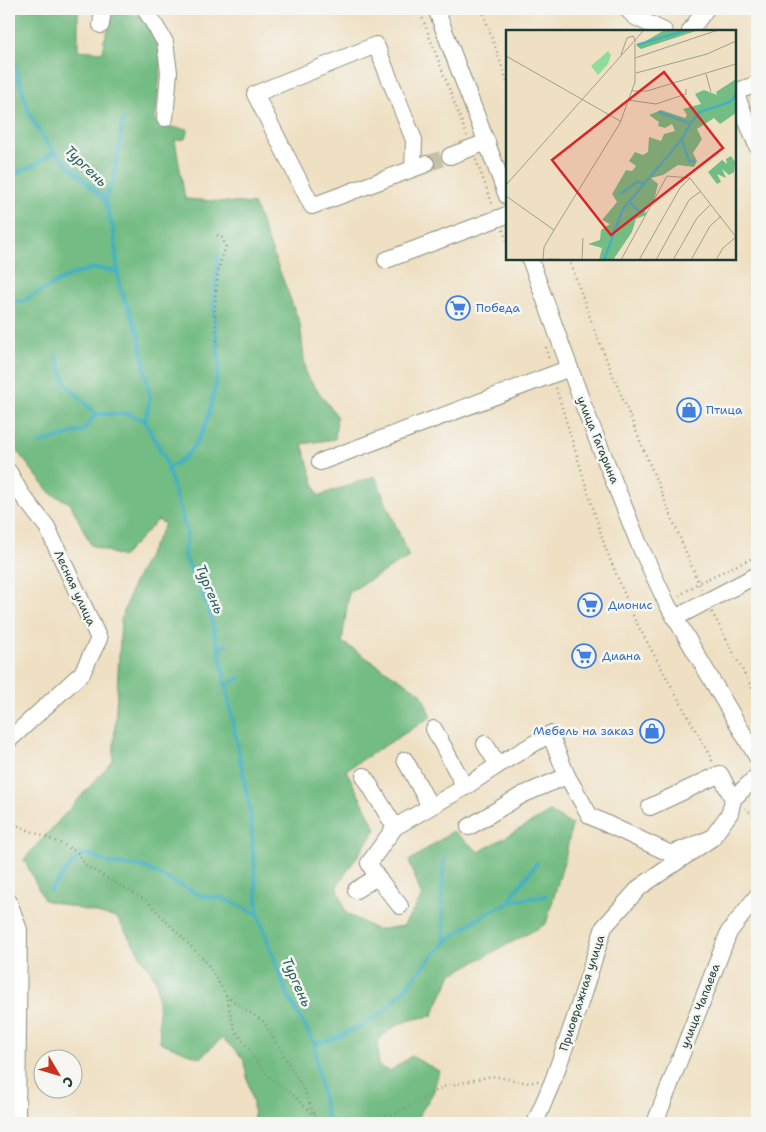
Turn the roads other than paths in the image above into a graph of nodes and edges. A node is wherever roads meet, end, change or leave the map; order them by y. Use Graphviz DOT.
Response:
graph roads {
  1 [pos="144,9"];
  2 [pos="436,9"];
  3 [pos="627,9"];
  4 [pos="706,9"];
  5 [pos="637,26"];
  6 [pos="659,30"];
  7 [pos="691,30"];
  8 [pos="757,84"];
  9 [pos="736,92"];
  10 [pos="736,94"];
  11 [pos="165,118"];
  12 [pos="487,142"];
  13 [pos="757,146"];
  14 [pos="450,156"];
  15 [pos="419,167"];
  16 [pos="506,193"];
  17 [pos="503,216"];
  18 [pos="386,260"];
  19 [pos="530,260"];
  20 [pos="570,368"];
  21 [pos="320,462"];
  22 [pos="9,472"];
  23 [pos="757,575"];
  24 [pos="675,618"];
  25 [pos="434,729"];
  26 [pos="9,740"];
  27 [pos="485,744"];
  28 [pos="757,757"];
  29 [pos="405,760"];
  30 [pos="498,765"];
  31 [pos="364,776"];
  32 [pos="567,776"];
  33 [pos="757,776"];
  34 [pos="465,787"];
  35 [pos="733,799"];
  36 [pos="430,806"];
  37 [pos="650,807"];
  38 [pos="395,827"];
  39 [pos="469,827"];
  40 [pos="712,838"];
  41 [pos="377,877"];
  42 [pos="356,890"];
  43 [pos="757,896"];
  44 [pos="9,902"];
  45 [pos="400,906"];
  46 [pos="16,1123"];
  47 [pos="535,1123"];
  48 [pos="655,1123"];
  1 -- 11 [label="street"];
  2 -- 12 [label="street"];
  3 -- 5 [label="street"];
  4 -- 7 [label="street"];
  5 -- 6 [label="street"];
  8 -- 9 [label="street"];
  10 -- 13 [label="street"];
  12 -- 14 [label="street"];
  12 -- 16 [label="street"];
  15 -- 15 [label="street"];
  17 -- 18 [label="street"];
  19 -- 20 [label="street, улица Гагарина"];
  20 -- 21 [label="street"];
  20 -- 24 [label="street, улица Гагарина"];
  22 -- 26 [label="street, Лесная улица"];
  23 -- 24 [label="street"];
  24 -- 28 [label="street, улица Гагарина"];
  25 -- 34 [label="street"];
  27 -- 30 [label="street"];
  29 -- 36 [label="street"];
  30 -- 32 [label="street"];
  30 -- 34 [label="street"];
  31 -- 38 [label="street"];
  32 -- 39 [label="street"];
  32 -- 40 [label="street"];
  33 -- 35 [label="street, Приовражная улица"];
  34 -- 36 [label="street"];
  35 -- 37 [label="street"];
  35 -- 40 [label="street, Приовражная улица"];
  36 -- 38 [label="street"];
  38 -- 41 [label="street"];
  40 -- 47 [label="street, Приовражная улица"];
  41 -- 42 [label="street"];
  41 -- 45 [label="street"];
  43 -- 48 [label="street, улица Чапаева"];
  44 -- 46 [label="street"];
}
